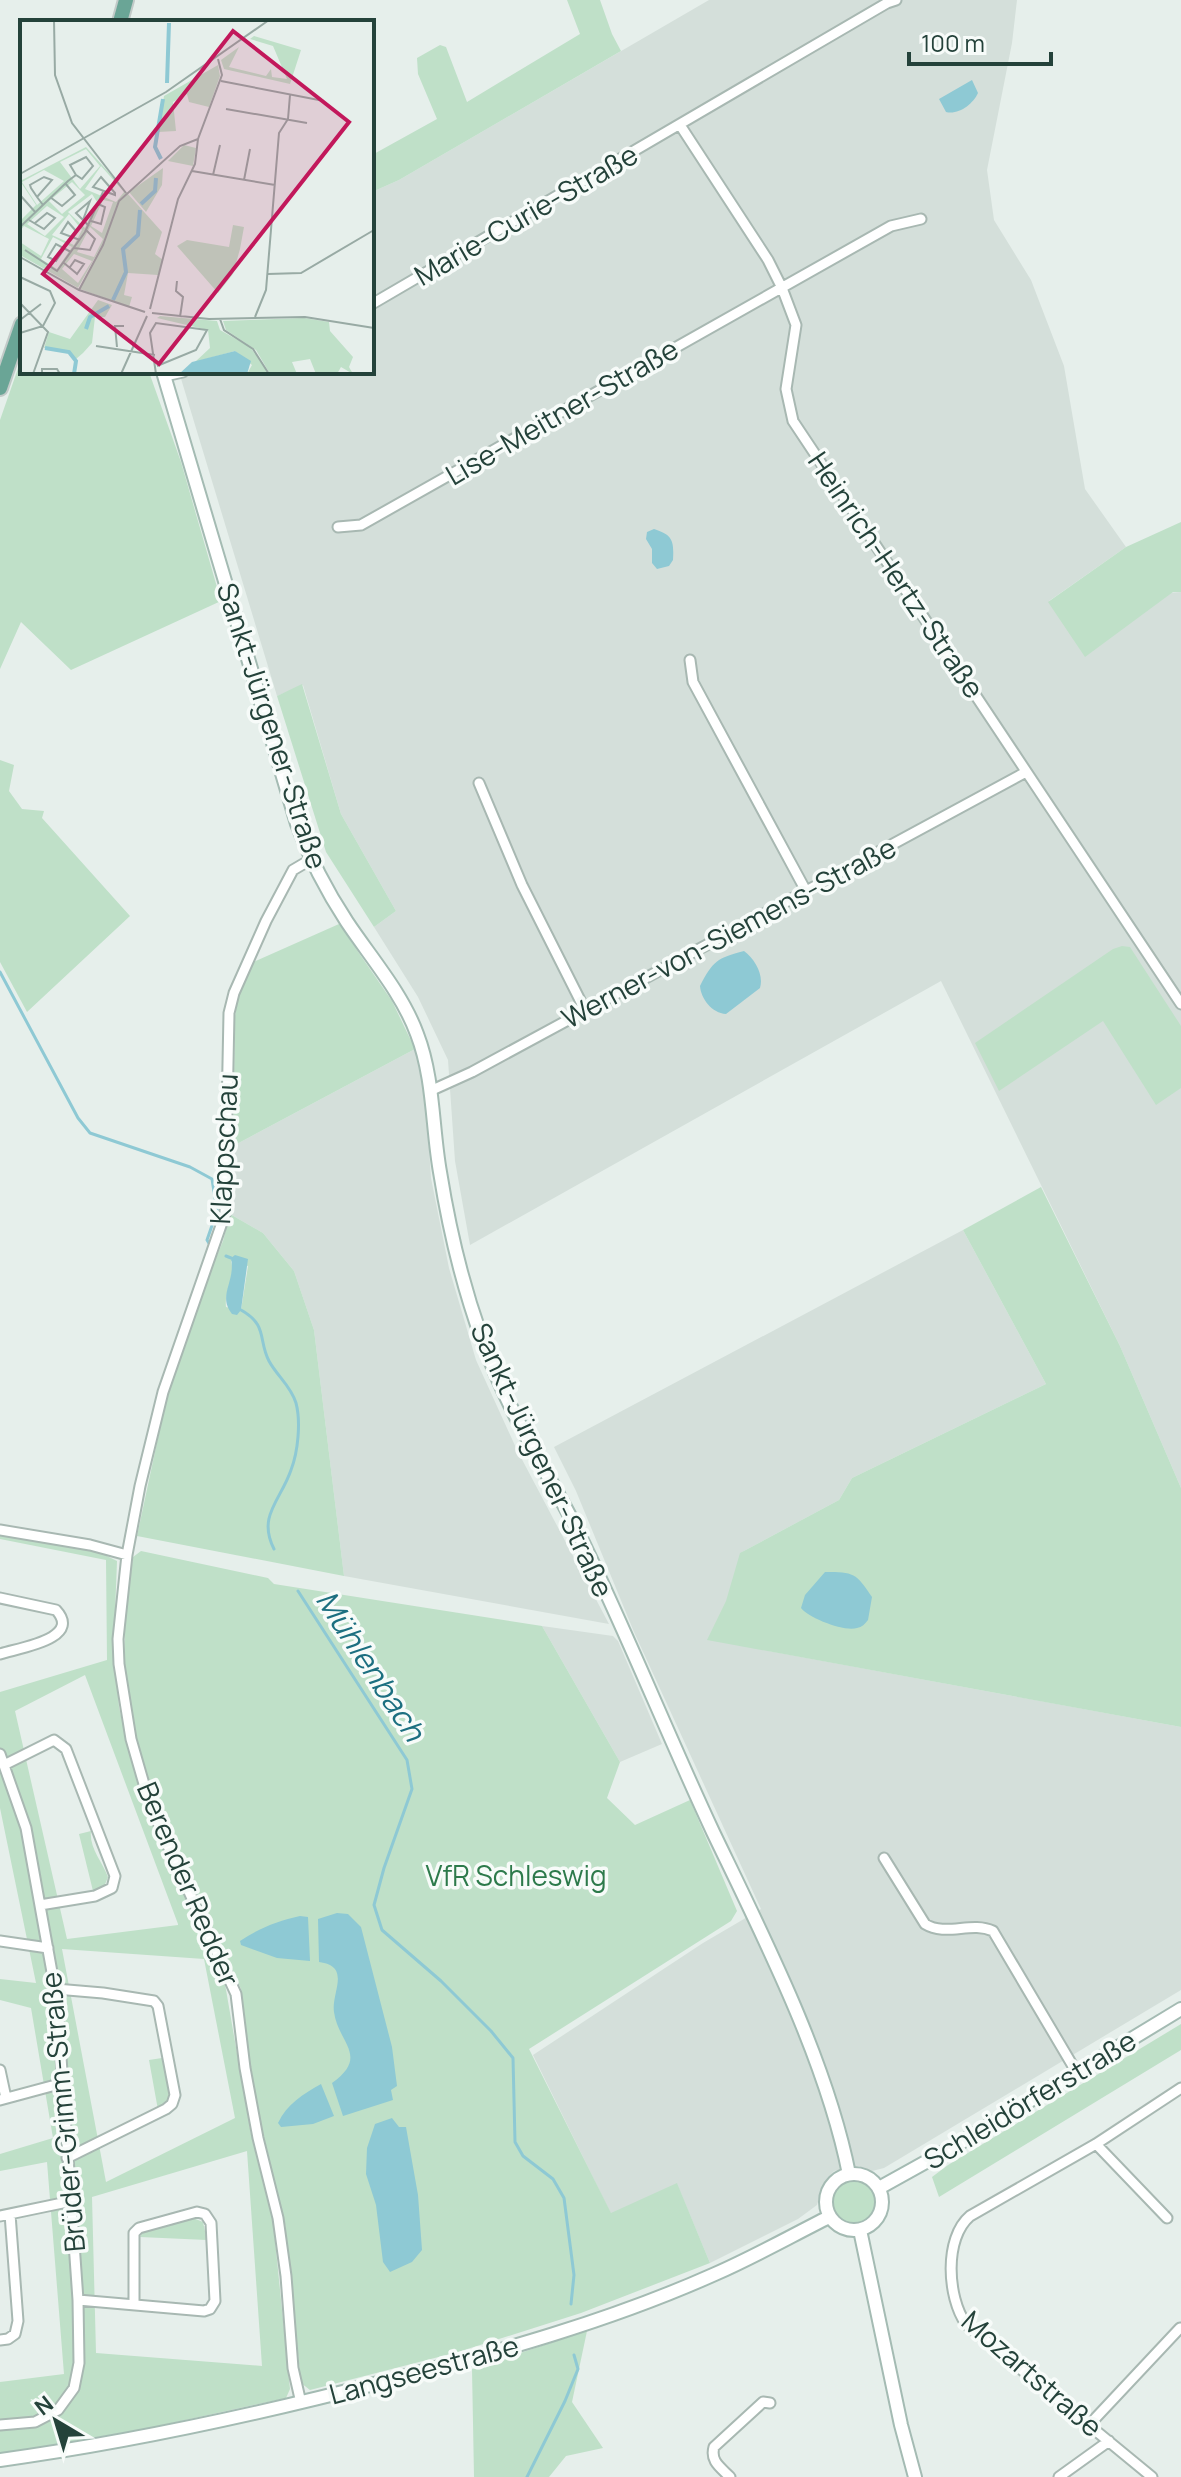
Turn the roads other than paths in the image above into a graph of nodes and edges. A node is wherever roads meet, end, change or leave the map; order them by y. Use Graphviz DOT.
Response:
graph roads {
  1 [pos="126,0"];
  2 [pos="896,0"];
  3 [pos="121,20"];
  4 [pos="680,125"];
  5 [pos="921,219"];
  6 [pos="782,288"];
  7 [pos="374,303"];
  8 [pos="20,333"];
  9 [pos="164,374"];
  10 [pos="0,388"];
  11 [pos="338,527"];
  12 [pos="690,660"];
  13 [pos="1026,772"];
  14 [pos="479,783"];
  15 [pos="310,860"];
  16 [pos="806,891"];
  17 [pos="1181,1004"];
  18 [pos="585,1010"];
  19 [pos="430,1091"];
  20 [pos="0,1530"];
  21 [pos="129,1543"];
  22 [pos="127,1555"];
  23 [pos="0,1598"];
  24 [pos="0,1654"];
  25 [pos="0,1754"];
  26 [pos="4,1765"];
  27 [pos="884,1858"];
  28 [pos="40,1905"];
  29 [pos="0,1941"];
  30 [pos="48,1948"];
  31 [pos="56,1989"];
  32 [pos="1181,2009"];
  33 [pos="0,2070"];
  34 [pos="1077,2073"];
  35 [pos="63,2083"];
  36 [pos="1181,2088"];
  37 [pos="3,2099"];
  38 [pos="1096,2144"];
  39 [pos="67,2158"];
  40 [pos="849,2174"];
  41 [pos="879,2188"];
  42 [pos="72,2201"];
  43 [pos="5,2215"];
  44 [pos="829,2217"];
  45 [pos="1167,2218"];
  46 [pos="860,2230"];
  47 [pos="78,2300"];
  48 [pos="134,2304"];
  49 [pos="1180,2328"];
  50 [pos="0,2340"];
  51 [pos="301,2403"];
  52 [pos="770,2403"];
  53 [pos="0,2425"];
  54 [pos="1089,2425"];
  55 [pos="1109,2441"];
  56 [pos="0,2460"];
  57 [pos="730,2477"];
  58 [pos="915,2477"];
  59 [pos="1059,2477"];
  60 [pos="1152,2477"];
  1 -- 3 [label="main road"];
  2 -- 4 [label="street, Marie-Curie-Straße"];
  4 -- 6 [label="street, Heinrich-Hertz-Straße"];
  4 -- 7 [label="street, Marie-Curie-Straße"];
  5 -- 6 [label="street, Lise-Meitner-Straße"];
  6 -- 11 [label="street, Lise-Meitner-Straße"];
  6 -- 13 [label="street, Heinrich-Hertz-Straße"];
  8 -- 10 [label="main road"];
  9 -- 15 [label="street, Sankt-Jürgener-Straße"];
  12 -- 16 [label="street"];
  13 -- 16 [label="street, Werner-von-Siemens-Straße"];
  13 -- 17 [label="street, Heinrich-Hertz-Straße"];
  14 -- 18 [label="street"];
  15 -- 19 [label="street, Sankt-Jürgener-Straße"];
  15 -- 21 [label="street, Klappschau"];
  16 -- 18 [label="street, Werner-von-Siemens-Straße"];
  18 -- 19 [label="street, Werner-von-Siemens-Straße"];
  19 -- 40 [label="street, Sankt-Jürgener-Straße"];
  20 -- 22 [label="street"];
  21 -- 22 [label="street, Berender Redder"];
  22 -- 51 [label="street, Berender Redder"];
  23 -- 24 [label="street"];
  25 -- 26 [label="street, Brüder-Grimm-Straße"];
  26 -- 28 [label="street, Brüder-Grimm-Straße"];
  26 -- 28 [label="street"];
  27 -- 34 [label="street"];
  28 -- 30 [label="street, Brüder-Grimm-Straße"];
  29 -- 30 [label="street"];
  30 -- 31 [label="street, Brüder-Grimm-Straße"];
  31 -- 35 [label="street, Brüder-Grimm-Straße"];
  31 -- 39 [label="street"];
  32 -- 34 [label="street, Schleidörferstraße"];
  33 -- 37 [label="street"];
  34 -- 41 [label="street, Schleidörferstraße"];
  35 -- 37 [label="street"];
  35 -- 39 [label="street, Brüder-Grimm-Straße"];
  36 -- 38 [label="street, Mozartstraße"];
  38 -- 45 [label="street"];
  38 -- 54 [label="street, Mozartstraße"];
  39 -- 42 [label="street, Brüder-Grimm-Straße"];
  40 -- 41 [label="street"];
  40 -- 44 [label="street"];
  41 -- 46 [label="street"];
  42 -- 43 [label="street"];
  42 -- 47 [label="street, Brüder-Grimm-Straße"];
  43 -- 50 [label="street"];
  44 -- 46 [label="street"];
  44 -- 51 [label="street, Langseestraße"];
  46 -- 58 [label="street"];
  47 -- 48 [label="street"];
  47 -- 53 [label="street, Brüder-Grimm-Straße"];
  48 -- 48 [label="street"];
  49 -- 54 [label="street"];
  51 -- 56 [label="street, Langseestraße"];
  52 -- 57 [label="street"];
  54 -- 55 [label="street, Mozartstraße"];
  55 -- 59 [label="street"];
  55 -- 60 [label="street, Mozartstraße"];
}
